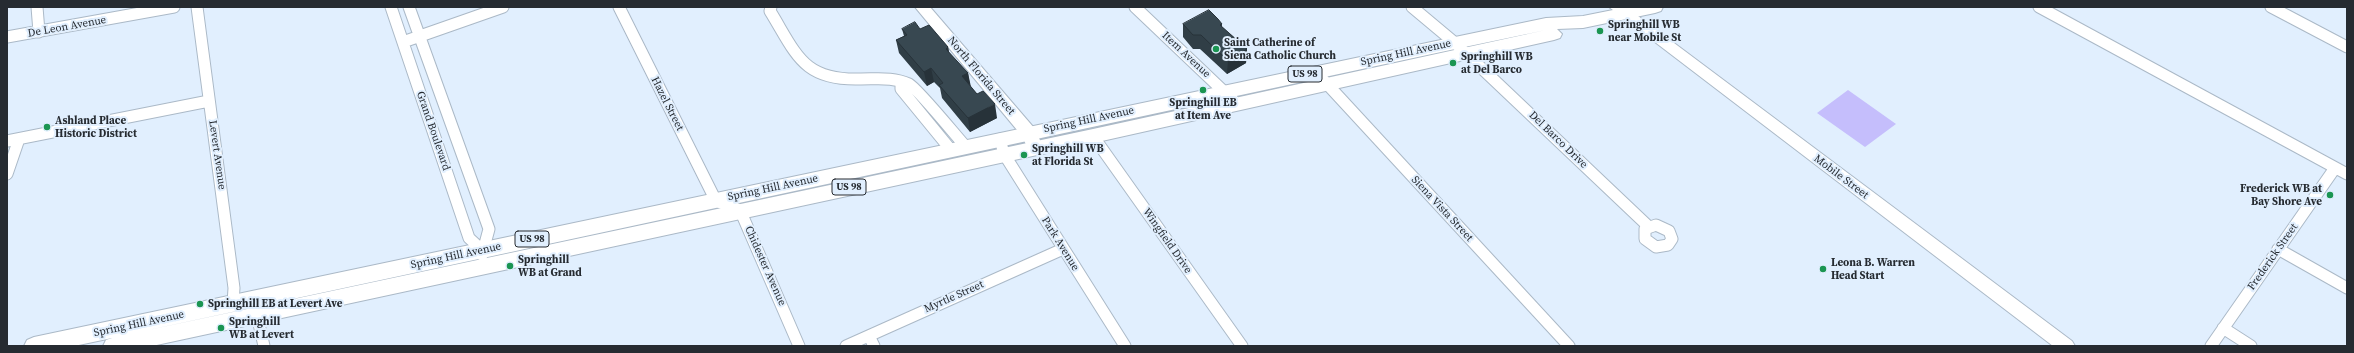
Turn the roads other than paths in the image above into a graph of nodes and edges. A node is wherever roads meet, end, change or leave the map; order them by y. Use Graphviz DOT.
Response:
graph roads {
  1 [pos="37,7"];
  2 [pos="174,7"];
  3 [pos="197,7"];
  4 [pos="391,7"];
  5 [pos="409,7"];
  6 [pos="503,7"];
  7 [pos="619,7"];
  8 [pos="771,7"];
  9 [pos="922,7"];
  10 [pos="1135,7"];
  11 [pos="1412,7"];
  12 [pos="1655,7"];
  13 [pos="2039,7"];
  14 [pos="2271,7"];
  15 [pos="1620,10"];
  16 [pos="39,32"];
  17 [pos="418,36"];
  18 [pos="7,38"];
  19 [pos="403,42"];
  20 [pos="2347,47"];
  21 [pos="1461,48"];
  22 [pos="1321,78"];
  23 [pos="901,83"];
  24 [pos="1230,98"];
  25 [pos="210,101"];
  26 [pos="1093,136"];
  27 [pos="19,139"];
  28 [pos="1032,140"];
  29 [pos="7,141"];
  30 [pos="1002,146"];
  31 [pos="958,148"];
  32 [pos="2335,168"];
  33 [pos="7,174"];
  34 [pos="2347,174"];
  35 [pos="716,201"];
  36 [pos="740,210"];
  37 [pos="1648,226"];
  38 [pos="1063,249"];
  39 [pos="2278,249"];
  40 [pos="482,258"];
  41 [pos="2347,288"];
  42 [pos="233,303"];
  43 [pos="257,315"];
  44 [pos="2223,328"];
  45 [pos="872,341"];
  46 [pos="34,346"];
  47 [pos="113,346"];
  48 [pos="264,346"];
  49 [pos="799,346"];
  50 [pos="846,346"];
  51 [pos="1125,346"];
  52 [pos="1242,346"];
  53 [pos="1569,346"];
  54 [pos="2066,346"];
  55 [pos="2211,346"];
  56 [pos="2251,346"];
  1 -- 16 [label="street"];
  2 -- 16 [label="street, De Leon Avenue"];
  3 -- 25 [label="street, Levert Avenue"];
  4 -- 19 [label="street, Grand Boulevard"];
  5 -- 17 [label="street, Grand Boulevard"];
  6 -- 17 [label="street"];
  7 -- 35 [label="street, Hazel Street"];
  8 -- 23 [label="street"];
  9 -- 28 [label="street, North Florida Street"];
  10 -- 24 [label="street, Item Avenue"];
  11 -- 21 [label="street, Del Barco Drive"];
  12 -- 15 [label="main road, Spring Hill Avenue / US 98"];
  13 -- 32 [label="street"];
  14 -- 20 [label="street"];
  15 -- 21 [label="main road, Spring Hill Avenue / US 98"];
  15 -- 54 [label="street, Mobile Street"];
  16 -- 18 [label="street, De Leon Avenue"];
  17 -- 19 [label="street"];
  17 -- 40 [label="street, Grand Boulevard"];
  19 -- 40 [label="street, Grand Boulevard"];
  21 -- 22 [label="main road, Spring Hill Avenue / US 98"];
  21 -- 37 [label="street, Del Barco Drive"];
  22 -- 24 [label="main road, Spring Hill Avenue / US 98"];
  22 -- 53 [label="street, Siena Vista Street"];
  23 -- 31 [label="street"];
  23 -- 31 [label="street"];
  24 -- 26 [label="main road, Spring Hill Avenue / US 98"];
  24 -- 28 [label="main road, Spring Hill Avenue / US 98"];
  25 -- 27 [label="street"];
  25 -- 42 [label="street, Levert Avenue"];
  26 -- 28 [label="main road, Spring Hill Avenue / US 98"];
  26 -- 52 [label="street, Wingfield Drive"];
  27 -- 29 [label="street"];
  27 -- 33 [label="street"];
  28 -- 30 [label="main road, Spring Hill Avenue / US 98"];
  30 -- 31 [label="main road, Spring Hill Avenue / US 98"];
  30 -- 36 [label="main road, Spring Hill Avenue / US 98"];
  30 -- 38 [label="street, Park Avenue"];
  31 -- 35 [label="main road, Spring Hill Avenue / US 98"];
  32 -- 34 [label="street"];
  32 -- 39 [label="street, Frederick Street"];
  35 -- 36 [label="street"];
  35 -- 40 [label="main road, Spring Hill Avenue / US 98"];
  36 -- 40 [label="main road, Spring Hill Avenue / US 98"];
  36 -- 49 [label="street, Chidester Avenue"];
  38 -- 45 [label="street, Myrtle Street"];
  38 -- 51 [label="street, Park Avenue"];
  39 -- 41 [label="street"];
  39 -- 44 [label="street, Frederick Street"];
  40 -- 42 [label="main road, Spring Hill Avenue / US 98"];
  40 -- 43 [label="main road, Spring Hill Avenue / US 98"];
  42 -- 46 [label="main road, Spring Hill Avenue / US 98"];
  43 -- 47 [label="main road, Spring Hill Avenue / US 98"];
  43 -- 48 [label="street"];
  44 -- 55 [label="street, Frederick Street"];
  44 -- 56 [label="street"];
  45 -- 50 [label="street, Myrtle Street"];
}
